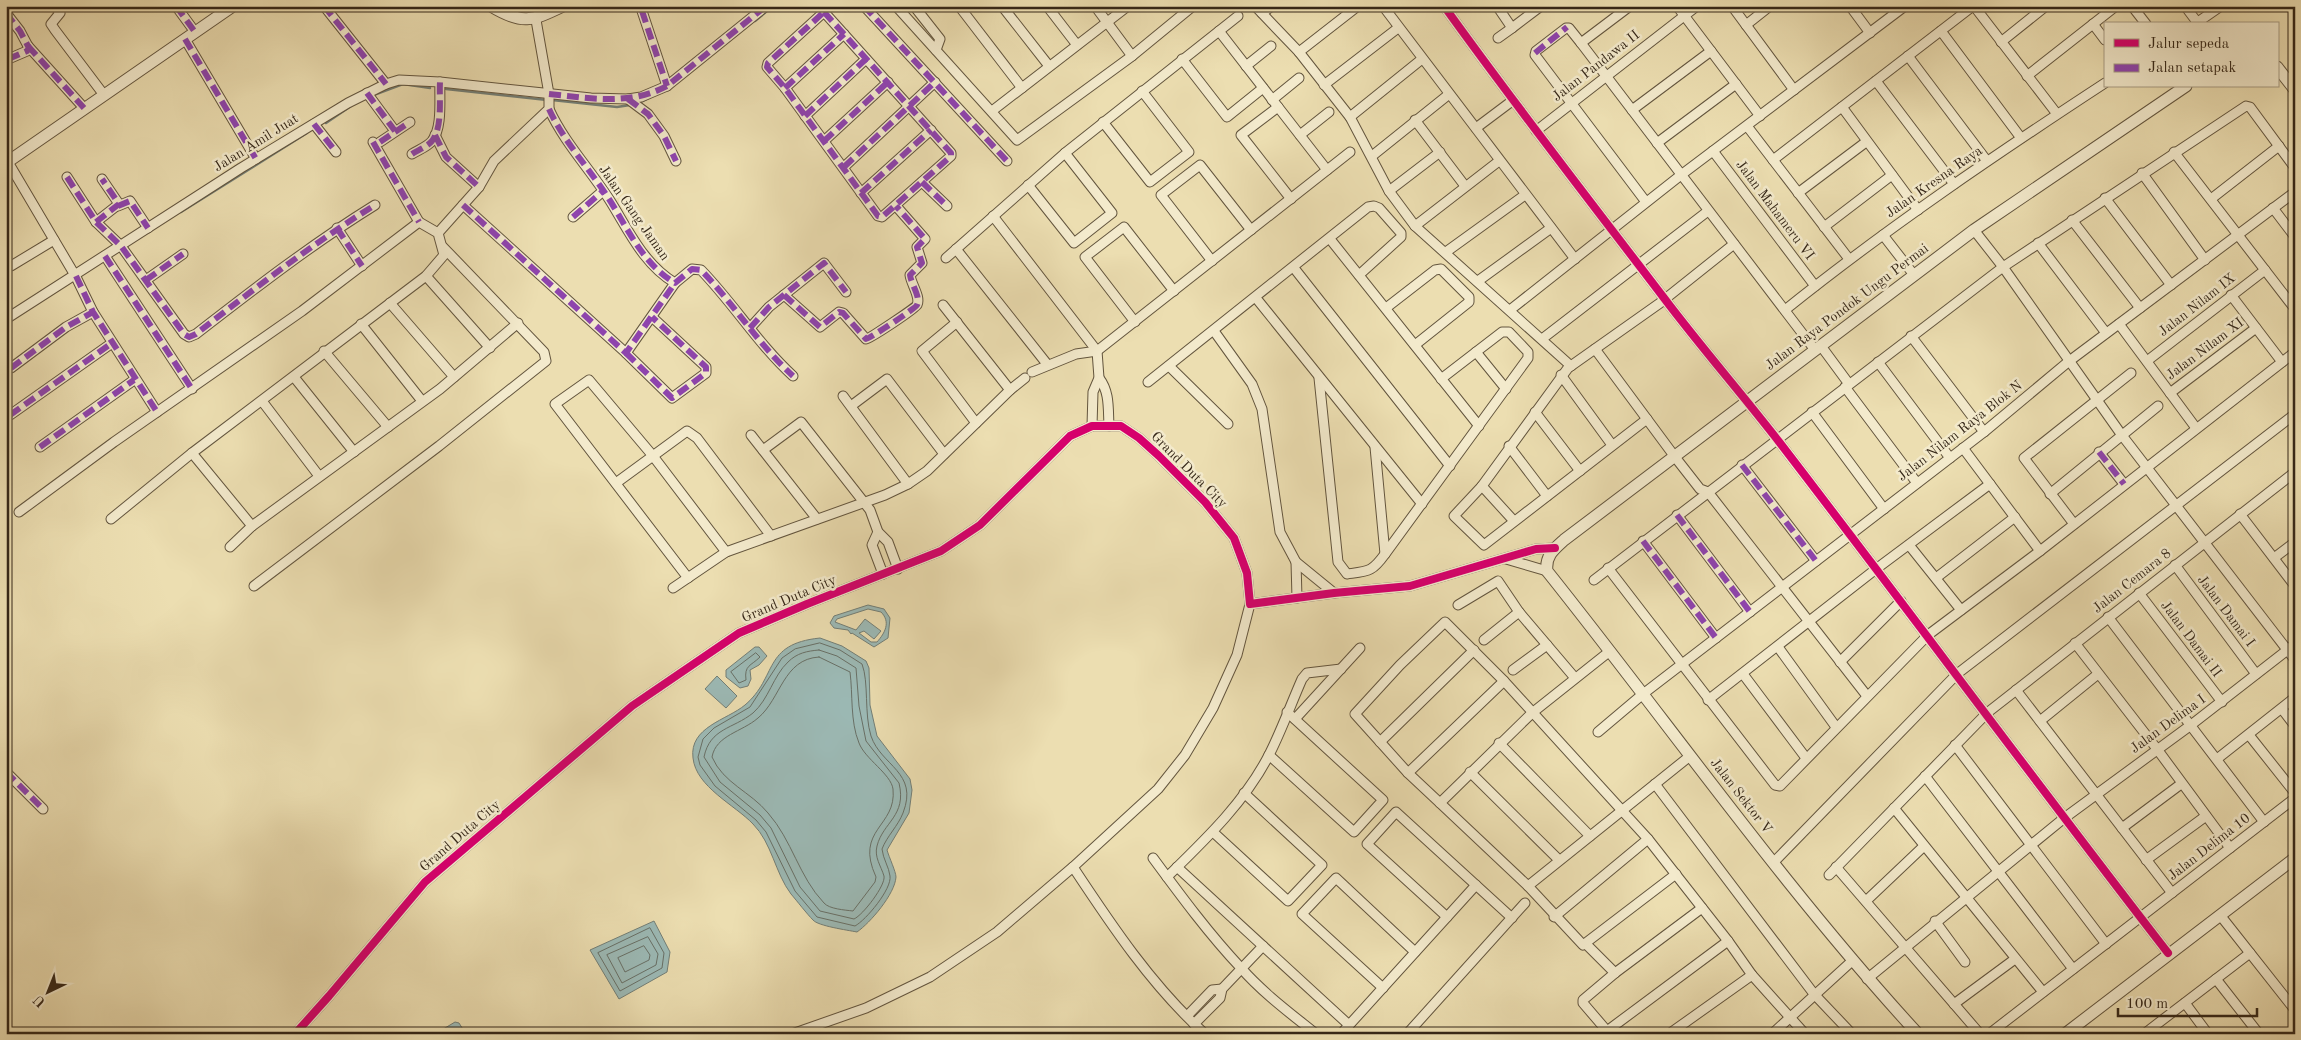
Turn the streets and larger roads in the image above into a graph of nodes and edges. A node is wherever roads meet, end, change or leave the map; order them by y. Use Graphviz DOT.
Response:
graph roads {
  1 [pos="55,6"];
  2 [pos="176,6"];
  3 [pos="233,6"];
  4 [pos="324,6"];
  5 [pos="491,6"];
  6 [pos="563,6"];
  7 [pos="766,6"];
  8 [pos="864,6"];
  9 [pos="896,6"];
  10 [pos="914,6"];
  11 [pos="959,6"];
  12 [pos="1002,6"];
  13 [pos="1047,6"];
  14 [pos="1095,6"];
  15 [pos="1128,6"];
  16 [pos="1193,6"];
  17 [pos="1255,6"];
  18 [pos="1272,6"];
  19 [pos="1358,6"];
  20 [pos="1383,6"];
  21 [pos="1444,6"];
  22 [pos="1497,6"];
  23 [pos="1541,6"];
  24 [pos="1677,6"];
  25 [pos="1697,6"];
  26 [pos="1732,6"];
  27 [pos="1770,6"];
  28 [pos="1850,6"];
  29 [pos="1905,6"];
  30 [pos="1974,6"];
  31 [pos="2046,6"];
  32 [pos="2116,6"];
  33 [pos="2132,6"];
  34 [pos="2185,6"];
  35 [pos="2221,6"];
  36 [pos="1626,7"];
  37 [pos="827,9"];
  38 [pos="642,11"];
  39 [pos="6,13"];
  40 [pos="1262,13"];
  41 [pos="1238,16"];
  42 [pos="1684,16"];
  43 [pos="536,20"];
  44 [pos="1107,22"];
  45 [pos="2144,22"];
  46 [pos="2195,22"];
  47 [pos="2197,22"];
  48 [pos="2093,24"];
  49 [pos="1746,25"];
  50 [pos="1398,28"];
  51 [pos="1512,28"];
  52 [pos="1219,31"];
  53 [pos="1940,31"];
  54 [pos="195,32"];
  55 [pos="1870,33"];
  56 [pos="844,34"];
  57 [pos="1498,38"];
  58 [pos="185,39"];
  59 [pos="2104,39"];
  60 [pos="2001,42"];
  61 [pos="1581,43"];
  62 [pos="1076,45"];
  63 [pos="28,46"];
  64 [pos="1271,46"];
  65 [pos="936,50"];
  66 [pos="1299,52"];
  67 [pos="1711,52"];
  68 [pos="1132,56"];
  69 [pos="1908,56"];
  70 [pos="866,59"];
  71 [pos="1182,59"];
  72 [pos="1422,59"];
  73 [pos="6,60"];
  74 [pos="1049,66"];
  75 [pos="1246,66"];
  76 [pos="2278,68"];
  77 [pos="1605,75"];
  78 [pos="2028,76"];
  79 [pos="1300,78"];
  80 [pos="1876,81"];
  81 [pos="440,82"];
  82 [pos="888,82"];
  83 [pos="935,82"];
  84 [pos="386,84"];
  85 [pos="1736,84"];
  86 [pos="1324,85"];
  87 [pos="2104,85"];
  88 [pos="667,86"];
  89 [pos="785,88"];
  90 [pos="1022,88"];
  91 [pos="1263,88"];
  92 [pos="2183,88"];
  93 [pos="1794,90"];
  94 [pos="2295,90"];
  95 [pos="1142,91"];
  96 [pos="368,94"];
  97 [pos="104,95"];
  98 [pos="1448,95"];
  99 [pos="628,100"];
  100 [pos="549,101"];
  101 [pos="1512,101"];
  102 [pos="1275,103"];
  103 [pos="1571,103"];
  104 [pos="909,106"];
  105 [pos="1842,107"];
  106 [pos="84,108"];
  107 [pos="1632,110"];
  108 [pos="992,111"];
  109 [pos="1328,112"];
  110 [pos="2058,114"];
  111 [pos="805,116"];
  112 [pos="1760,116"];
  113 [pos="1350,117"];
  114 [pos="1415,120"];
  115 [pos="410,122"];
  116 [pos="1103,122"];
  117 [pos="314,124"];
  118 [pos="1747,126"];
  119 [pos="1476,128"];
  120 [pos="931,130"];
  121 [pos="1536,131"];
  122 [pos="394,132"];
  123 [pos="435,135"];
  124 [pos="1300,135"];
  125 [pos="2021,138"];
  126 [pos="824,141"];
  127 [pos="1866,142"];
  128 [pos="1656,143"];
  129 [pos="2279,146"];
  130 [pos="1713,151"];
  131 [pos="336,152"];
  132 [pos="1350,152"];
  133 [pos="1440,152"];
  134 [pos="2174,152"];
  135 [pos="1065,153"];
  136 [pos="412,154"];
  137 [pos="1372,156"];
  138 [pos="256,159"];
  139 [pos="1773,160"];
  140 [pos="676,161"];
  141 [pos="1007,161"];
  142 [pos="1500,161"];
  143 [pos="1987,161"];
  144 [pos="7,163"];
  145 [pos="844,167"];
  146 [pos="2295,168"];
  147 [pos="1327,170"];
  148 [pos="2142,174"];
  149 [pos="1681,175"];
  150 [pos="1892,175"];
  151 [pos="67,177"];
  152 [pos="102,179"];
  153 [pos="922,182"];
  154 [pos="1028,184"];
  155 [pos="1954,184"];
  156 [pos="1464,186"];
  157 [pos="479,187"];
  158 [pos="603,191"];
  159 [pos="1389,191"];
  160 [pos="2295,192"];
  161 [pos="861,193"];
  162 [pos="1798,193"];
  163 [pos="1525,195"];
  164 [pos="2105,198"];
  165 [pos="1291,199"];
  166 [pos="2210,199"];
  167 [pos="1646,202"];
  168 [pos="375,205"];
  169 [pos="463,205"];
  170 [pos="118,206"];
  171 [pos="896,206"];
  172 [pos="947,206"];
  173 [pos="2273,208"];
  174 [pos="1918,210"];
  175 [pos="1708,211"];
  176 [pos="992,216"];
  177 [pos="573,217"];
  178 [pos="2072,220"];
  179 [pos="96,222"];
  180 [pos="419,222"];
  181 [pos="1415,226"];
  182 [pos="1824,227"];
  183 [pos="148,228"];
  184 [pos="337,228"];
  185 [pos="1551,228"];
  186 [pos="1611,229"];
  187 [pos="1251,230"];
  188 [pos="1974,230"];
  189 [pos="438,233"];
  190 [pos="1883,234"];
  191 [pos="2238,235"];
  192 [pos="2295,237"];
  193 [pos="1330,239"];
  194 [pos="54,240"];
  195 [pos="2038,243"];
  196 [pos="1734,244"];
  197 [pos="442,246"];
  198 [pos="122,248"];
  199 [pos="956,249"];
  200 [pos="1446,252"];
  201 [pos="183,254"];
  202 [pos="107,258"];
  203 [pos="946,258"];
  204 [pos="1575,259"];
  205 [pos="1849,259"];
  206 [pos="2205,260"];
  207 [pos="1212,261"];
  208 [pos="1639,264"];
  209 [pos="11,266"];
  210 [pos="362,266"];
  211 [pos="2003,267"];
  212 [pos="1294,268"];
  213 [pos="2264,270"];
  214 [pos="1359,275"];
  215 [pos="1914,275"];
  216 [pos="426,276"];
  217 [pos="77,277"];
  218 [pos="146,280"];
  219 [pos="1478,281"];
  220 [pos="675,283"];
  221 [pos="2171,285"];
  222 [pos="1815,286"];
  223 [pos="1174,291"];
  224 [pos="846,292"];
  225 [pos="784,295"];
  226 [pos="2231,295"];
  227 [pos="1256,298"];
  228 [pos="1664,299"];
  229 [pos="390,303"];
  230 [pos="943,304"];
  231 [pos="1386,308"];
  232 [pos="2140,308"];
  233 [pos="2295,309"];
  234 [pos="1510,310"];
  235 [pos="1785,310"];
  236 [pos="93,312"];
  237 [pos="652,317"];
  238 [pos="6,319"];
  239 [pos="957,322"];
  240 [pos="1135,322"];
  241 [pos="518,323"];
  242 [pos="362,324"];
  243 [pos="2119,324"];
  244 [pos="750,328"];
  245 [pos="2256,328"];
  246 [pos="1214,331"];
  247 [pos="2106,333"];
  248 [pos="1911,336"];
  249 [pos="1542,339"];
  250 [pos="112,343"];
  251 [pos="1415,345"];
  252 [pos="490,348"];
  253 [pos="1818,348"];
  254 [pos="1596,349"];
  255 [pos="1097,351"];
  256 [pos="324,352"];
  257 [pos="1476,352"];
  258 [pos="2295,352"];
  259 [pos="626,353"];
  260 [pos="2147,361"];
  261 [pos="1878,362"];
  262 [pos="2068,362"];
  263 [pos="2282,362"];
  264 [pos="1047,364"];
  265 [pos="1169,366"];
  266 [pos="1571,366"];
  267 [pos="11,368"];
  268 [pos="2131,373"];
  269 [pos="1562,375"];
  270 [pos="793,376"];
  271 [pos="294,377"];
  272 [pos="454,377"];
  273 [pos="1099,378"];
  274 [pos="1319,378"];
  275 [pos="1441,379"];
  276 [pos="134,380"];
  277 [pos="1148,382"];
  278 [pos="1847,385"];
  279 [pos="192,389"];
  280 [pos="1506,389"];
  281 [pos="1010,390"];
  282 [pos="2170,393"];
  283 [pos="843,396"];
  284 [pos="2096,400"];
  285 [pos="262,401"];
  286 [pos="422,401"];
  287 [pos="1746,401"];
  288 [pos="851,406"];
  289 [pos="2158,406"];
  290 [pos="157,412"];
  291 [pos="1535,412"];
  292 [pos="1812,412"];
  293 [pos="2295,414"];
  294 [pos="10,415"];
  295 [pos="1647,420"];
  296 [pos="976,423"];
  297 [pos="1228,424"];
  298 [pos="1092,426"];
  299 [pos="1109,426"];
  300 [pos="1479,426"];
  301 [pos="388,427"];
  302 [pos="2196,428"];
  303 [pos="1984,432"];
  304 [pos="751,434"];
  305 [pos="2121,434"];
  306 [pos="1777,439"];
  307 [pos="1612,445"];
  308 [pos="40,446"];
  309 [pos="1509,446"];
  310 [pos="1375,447"];
  311 [pos="1964,448"];
  312 [pos="763,450"];
  313 [pos="354,452"];
  314 [pos="2099,452"];
  315 [pos="192,453"];
  316 [pos="944,454"];
  317 [pos="653,456"];
  318 [pos="1675,457"];
  319 [pos="1950,458"];
  320 [pos="1742,465"];
  321 [pos="1450,466"];
  322 [pos="2146,467"];
  323 [pos="1580,471"];
  324 [pos="2295,472"];
  325 [pos="319,476"];
  326 [pos="616,483"];
  327 [pos="1917,483"];
  328 [pos="908,484"];
  329 [pos="1990,484"];
  330 [pos="2124,484"];
  331 [pos="1482,486"];
  332 [pos="1708,492"];
  333 [pos="2050,494"];
  334 [pos="1547,496"];
  335 [pos="864,502"];
  336 [pos="1422,504"];
  337 [pos="2176,505"];
  338 [pos="1884,509"];
  339 [pos="19,512"];
  340 [pos="2240,514"];
  341 [pos="1677,515"];
  342 [pos="2015,517"];
  343 [pos="111,519"];
  344 [pos="817,519"];
  345 [pos="1513,520"];
  346 [pos="2074,524"];
  347 [pos="252,526"];
  348 [pos="878,532"];
  349 [pos="1850,535"];
  350 [pos="770,536"];
  351 [pos="1643,541"];
  352 [pos="2205,541"];
  353 [pos="2295,542"];
  354 [pos="1909,545"];
  355 [pos="230,547"];
  356 [pos="1555,548"];
  357 [pos="2040,551"];
  358 [pos="726,552"];
  359 [pos="1385,554"];
  360 [pos="2274,558"];
  361 [pos="1506,559"];
  362 [pos="1816,561"];
  363 [pos="1296,562"];
  364 [pos="2175,565"];
  365 [pos="1608,568"];
  366 [pos="898,569"];
  367 [pos="1876,569"];
  368 [pos="1547,570"];
  369 [pos="883,574"];
  370 [pos="688,578"];
  371 [pos="1936,578"];
  372 [pos="1594,580"];
  373 [pos="254,586"];
  374 [pos="1782,586"];
  375 [pos="2295,586"];
  376 [pos="673,588"];
  377 [pos="2139,592"];
  378 [pos="1334,593"];
  379 [pos="1297,598"];
  380 [pos="1901,601"];
  381 [pos="1250,604"];
  382 [pos="1458,606"];
  383 [pos="1961,610"];
  384 [pos="1519,612"];
  385 [pos="1750,612"];
  386 [pos="2108,617"];
  387 [pos="1810,622"];
  388 [pos="1928,635"];
  389 [pos="1716,638"];
  390 [pos="1484,640"];
  391 [pos="2075,643"];
  392 [pos="1547,645"];
  393 [pos="1778,647"];
  394 [pos="2291,647"];
  395 [pos="1360,648"];
  396 [pos="1474,650"];
  397 [pos="1610,651"];
  398 [pos="2295,660"];
  399 [pos="1840,662"];
  400 [pos="1681,664"];
  401 [pos="1341,670"];
  402 [pos="1513,670"];
  403 [pos="1743,674"];
  404 [pos="1957,674"];
  405 [pos="2098,674"];
  406 [pos="2256,674"];
  407 [pos="1575,678"];
  408 [pos="1504,681"];
  409 [pos="2016,690"];
  410 [pos="1643,694"];
  411 [pos="1866,696"];
  412 [pos="2293,699"];
  413 [pos="1708,700"];
  414 [pos="2222,702"];
  415 [pos="2282,709"];
  416 [pos="1287,712"];
  417 [pos="1532,713"];
  418 [pos="1987,713"];
  419 [pos="1295,719"];
  420 [pos="2040,721"];
  421 [pos="2191,725"];
  422 [pos="2295,726"];
  423 [pos="1836,727"];
  424 [pos="1598,732"];
  425 [pos="2249,735"];
  426 [pos="1380,742"];
  427 [pos="1499,743"];
  428 [pos="1956,745"];
  429 [pos="2157,749"];
  430 [pos="1269,755"];
  431 [pos="1690,756"];
  432 [pos="1806,758"];
  433 [pos="2217,759"];
  434 [pos="6,772"];
  435 [pos="1470,772"];
  436 [pos="1408,773"];
  437 [pos="1925,776"];
  438 [pos="1655,784"];
  439 [pos="2181,784"];
  440 [pos="1244,793"];
  441 [pos="2295,793"];
  442 [pos="2097,794"];
  443 [pos="2295,798"];
  444 [pos="1440,803"];
  445 [pos="1626,806"];
  446 [pos="1894,808"];
  447 [pos="43,809"];
  448 [pos="2206,816"];
  449 [pos="2063,818"];
  450 [pos="2264,822"];
  451 [pos="2122,828"];
  452 [pos="1213,832"];
  453 [pos="1590,836"];
  454 [pos="1648,839"];
  455 [pos="2030,845"];
  456 [pos="1924,846"];
  457 [pos="2230,848"];
  458 [pos="1153,858"];
  459 [pos="1559,860"];
  460 [pos="2146,860"];
  461 [pos="2294,861"];
  462 [pos="1774,862"];
  463 [pos="1074,867"];
  464 [pos="1177,867"];
  465 [pos="1836,867"];
  466 [pos="1999,872"];
  467 [pos="1676,874"];
  468 [pos="1829,874"];
  469 [pos="1167,877"];
  470 [pos="1476,885"];
  471 [pos="1528,886"];
  472 [pos="2172,893"];
  473 [pos="1966,896"];
  474 [pos="1866,901"];
  475 [pos="1525,903"];
  476 [pos="1702,908"];
  477 [pos="2220,914"];
  478 [pos="1447,917"];
  479 [pos="1554,917"];
  480 [pos="2141,917"];
  481 [pos="1512,918"];
  482 [pos="1935,921"];
  483 [pos="1728,941"];
  484 [pos="1586,944"];
  485 [pos="2106,944"];
  486 [pos="1263,946"];
  487 [pos="1905,947"];
  488 [pos="1415,952"];
  489 [pos="2168,953"];
  490 [pos="2250,953"];
  491 [pos="2015,959"];
  492 [pos="1852,961"];
  493 [pos="1965,962"];
  494 [pos="2073,969"];
  495 [pos="1242,970"];
  496 [pos="1615,973"];
  497 [pos="1752,975"];
  498 [pos="1867,979"];
  499 [pos="2216,979"];
  500 [pos="1383,988"];
  501 [pos="1222,989"];
  502 [pos="2043,992"];
  503 [pos="1814,994"];
  504 [pos="2185,1003"];
  505 [pos="1954,1004"];
  506 [pos="2295,1010"];
  507 [pos="1793,1014"];
  508 [pos="1186,1016"];
  509 [pos="1194,1024"];
  510 [pos="1349,1025"];
  511 [pos="1608,1033"];
  512 [pos="2148,1033"];
  513 [pos="295,1034"];
  514 [pos="792,1034"];
  515 [pos="1204,1034"];
  516 [pos="1316,1034"];
  517 [pos="1341,1034"];
  518 [pos="1407,1034"];
  519 [pos="1669,1034"];
  520 [pos="1772,1034"];
  521 [pos="1806,1034"];
  522 [pos="1852,1034"];
  523 [pos="1918,1034"];
  524 [pos="1980,1034"];
  525 [pos="1990,1034"];
  526 [pos="2065,1034"];
  527 [pos="2208,1034"];
  528 [pos="2259,1034"];
  1 -- 97 [label="street"];
  2 -- 54 [label="street"];
  3 -- 54 [label="street"];
  4 -- 84 [label="street"];
  5 -- 43 [label="street"];
  6 -- 43 [label="street"];
  7 -- 88 [label="street"];
  8 -- 83 [label="street"];
  9 -- 65 [label="street"];
  10 -- 65 [label="street"];
  11 -- 90 [label="street"];
  12 -- 74 [label="street"];
  13 -- 62 [label="street"];
  14 -- 44 [label="street"];
  15 -- 44 [label="street"];
  16 -- 68 [label="street"];
  17 -- 40 [label="street"];
  18 -- 40 [label="street"];
  19 -- 66 [label="street"];
  20 -- 50 [label="street"];
  21 -- 101 [label="street"];
  22 -- 51 [label="street"];
  23 -- 51 [label="street"];
  24 -- 42 [label="street"];
  25 -- 42 [label="street, Jalan Pandawa II"];
  26 -- 49 [label="street"];
  27 -- 49 [label="street"];
  28 -- 55 [label="street"];
  29 -- 55 [label="street"];
  30 -- 53 [label="street"];
  30 -- 60 [label="street"];
  31 -- 60 [label="street"];
  32 -- 48 [label="street"];
  33 -- 45 [label="street"];
  34 -- 46 [label="street"];
  35 -- 47 [label="street"];
  36 -- 61 [label="street"];
  37 -- 56 [label="street"];
  37 -- 89 [label="street"];
  38 -- 88 [label="street"];
  39 -- 63 [label="street"];
  40 -- 66 [label="street"];
  41 -- 52 [label="street"];
  42 -- 67 [label="street"];
  42 -- 77 [label="street, Jalan Pandawa II"];
  43 -- 100 [label="street, Jalan Gang Jaman"];
  44 -- 62 [label="street"];
  44 -- 68 [label="street"];
  48 -- 59 [label="street"];
  48 -- 78 [label="street"];
  49 -- 93 [label="street"];
  50 -- 72 [label="street"];
  50 -- 86 [label="street"];
  51 -- 57 [label="street"];
  52 -- 71 [label="street"];
  52 -- 75 [label="street"];
  53 -- 69 [label="street"];
  53 -- 125 [label="street"];
  54 -- 58 [label="street"];
  55 -- 93 [label="street"];
  56 -- 70 [label="street"];
  56 -- 89 [label="street"];
  58 -- 97 [label="street"];
  58 -- 138 [label="street"];
  60 -- 78 [label="street"];
  61 -- 77 [label="street"];
  61 -- 103 [label="street"];
  62 -- 74 [label="street"];
  63 -- 73 [label="street"];
  63 -- 106 [label="street"];
  64 -- 75 [label="street"];
  65 -- 108 [label="street"];
  66 -- 86 [label="street"];
  67 -- 85 [label="street"];
  67 -- 107 [label="street"];
  68 -- 108 [label="street"];
  69 -- 80 [label="street"];
  69 -- 143 [label="street"];
  70 -- 82 [label="street"];
  70 -- 111 [label="street"];
  71 -- 91 [label="street"];
  71 -- 95 [label="street"];
  72 -- 98 [label="street"];
  72 -- 113 [label="street"];
  74 -- 90 [label="street"];
  75 -- 91 [label="street"];
  76 -- 94 [label="street"];
  77 -- 103 [label="street, Jalan Pandawa II"];
  77 -- 107 [label="street"];
  78 -- 110 [label="street"];
  79 -- 102 [label="street"];
  80 -- 105 [label="street"];
  80 -- 155 [label="street"];
  81 -- 84 [label="street, Jalan Amil Juat"];
  81 -- 100 [label="street, Jalan Amil Juat"];
  81 -- 123 [label="street"];
  82 -- 104 [label="street"];
  82 -- 126 [label="street"];
  83 -- 104 [label="street"];
  83 -- 141 [label="street"];
  84 -- 96 [label="street, Jalan Amil Juat"];
  85 -- 112 [label="street"];
  85 -- 128 [label="street"];
  86 -- 113 [label="street"];
  87 -- 110 [label="street, Jalan Kresna Raya"];
  88 -- 99 [label="street"];
  89 -- 111 [label="street"];
  90 -- 108 [label="street"];
  91 -- 102 [label="street"];
  92 -- 188 [label="street, Jalan Raya Pondok Ungu Permai"];
  93 -- 112 [label="street"];
  95 -- 116 [label="street"];
  95 -- 116 [label="street"];
  96 -- 117 [label="street, Jalan Amil Juat"];
  96 -- 122 [label="street"];
  97 -- 106 [label="street"];
  98 -- 114 [label="street"];
  98 -- 119 [label="street"];
  99 -- 100 [label="street, Jalan Amil Juat"];
  99 -- 140 [label="street"];
  100 -- 157 [label="street"];
  100 -- 158 [label="street, Jalan Gang Jaman"];
  101 -- 119 [label="street"];
  101 -- 121 [label="street"];
  102 -- 124 [label="street"];
  102 -- 165 [label="street"];
  103 -- 121 [label="street, Jalan Pandawa II"];
  103 -- 167 [label="street"];
  104 -- 120 [label="street"];
  104 -- 145 [label="street"];
  105 -- 127 [label="street"];
  105 -- 139 [label="street"];
  106 -- 144 [label="street"];
  107 -- 128 [label="street"];
  109 -- 124 [label="street"];
  110 -- 125 [label="street, Jalan Kresna Raya"];
  111 -- 126 [label="street"];
  112 -- 118 [label="street"];
  113 -- 137 [label="street"];
  114 -- 133 [label="street"];
  114 -- 137 [label="street"];
  115 -- 122 [label="street"];
  116 -- 135 [label="street"];
  117 -- 131 [label="street"];
  117 -- 138 [label="street, Jalan Amil Juat"];
  118 -- 130 [label="street"];
  118 -- 139 [label="street"];
  119 -- 142 [label="street"];
  120 -- 153 [label="street"];
  120 -- 161 [label="street"];
  121 -- 186 [label="street"];
  122 -- 180 [label="street"];
  123 -- 136 [label="street"];
  123 -- 157 [label="street"];
  124 -- 147 [label="street"];
  125 -- 143 [label="street, Jalan Kresna Raya"];
  126 -- 145 [label="street"];
  127 -- 150 [label="street"];
  127 -- 162 [label="street"];
  128 -- 149 [label="street"];
  129 -- 134 [label="street"];
  129 -- 146 [label="street"];
  129 -- 166 [label="street"];
  130 -- 149 [label="street"];
  130 -- 222 [label="street, Jalan Mahameru VI"];
  132 -- 147 [label="street"];
  133 -- 156 [label="street"];
  133 -- 159 [label="street"];
  134 -- 148 [label="street"];
  134 -- 166 [label="street"];
  135 -- 154 [label="street"];
  135 -- 154 [label="street"];
  137 -- 159 [label="street"];
  138 -- 183 [label="street, Jalan Amil Juat"];
  139 -- 162 [label="street"];
  142 -- 156 [label="street"];
  142 -- 163 [label="street"];
  143 -- 155 [label="street, Jalan Kresna Raya"];
  144 -- 194 [label="street"];
  145 -- 161 [label="street"];
  147 -- 165 [label="street"];
  148 -- 164 [label="street"];
  148 -- 206 [label="street"];
  149 -- 167 [label="street"];
  149 -- 175 [label="street"];
  150 -- 174 [label="street"];
  150 -- 182 [label="street"];
  151 -- 179 [label="street"];
  152 -- 170 [label="street"];
  153 -- 171 [label="street"];
  153 -- 172 [label="street"];
  154 -- 176 [label="street"];
  155 -- 174 [label="street, Jalan Kresna Raya"];
  156 -- 181 [label="street"];
  157 -- 169 [label="street"];
  158 -- 177 [label="street"];
  158 -- 220 [label="street, Jalan Gang Jaman"];
  159 -- 181 [label="street"];
  160 -- 173 [label="street, Jalan Nilam Raya Blok N"];
  161 -- 171 [label="street"];
  162 -- 182 [label="street"];
  163 -- 185 [label="street"];
  163 -- 200 [label="street"];
  164 -- 178 [label="street"];
  164 -- 221 [label="street"];
  165 -- 187 [label="street"];
  166 -- 191 [label="street"];
  167 -- 186 [label="street"];
  168 -- 184 [label="street"];
  169 -- 189 [label="street"];
  169 -- 259 [label="street"];
  170 -- 179 [label="street"];
  170 -- 183 [label="street"];
  171 -- 225 [label="street"];
  173 -- 191 [label="street, Jalan Nilam Raya Blok N"];
  173 -- 192 [label="street"];
  174 -- 190 [label="street, Jalan Kresna Raya"];
  175 -- 196 [label="street"];
  175 -- 208 [label="street"];
  176 -- 199 [label="street"];
  176 -- 255 [label="street"];
  178 -- 195 [label="street"];
  178 -- 232 [label="street"];
  179 -- 198 [label="street"];
  180 -- 189 [label="street"];
  180 -- 210 [label="street"];
  181 -- 200 [label="street"];
  182 -- 205 [label="street"];
  183 -- 198 [label="street, Jalan Amil Juat"];
  184 -- 210 [label="street"];
  184 -- 218 [label="street"];
  185 -- 204 [label="street"];
  185 -- 219 [label="street"];
  186 -- 204 [label="street"];
  186 -- 208 [label="street"];
  187 -- 207 [label="street"];
  187 -- 207 [label="street"];
  188 -- 211 [label="street"];
  188 -- 215 [label="street, Jalan Raya Pondok Ungu Permai"];
  189 -- 197 [label="street"];
  190 -- 205 [label="street, Jalan Kresna Raya"];
  190 -- 215 [label="street"];
  191 -- 206 [label="street, Jalan Nilam Raya Blok N"];
  191 -- 213 [label="street"];
  193 -- 212 [label="street"];
  193 -- 214 [label="street"];
  193 -- 214 [label="street"];
  194 -- 209 [label="street"];
  194 -- 217 [label="street"];
  195 -- 211 [label="street"];
  195 -- 247 [label="street"];
  196 -- 228 [label="street"];
  196 -- 235 [label="street"];
  197 -- 216 [label="street"];
  197 -- 241 [label="street"];
  198 -- 202 [label="street, Jalan Amil Juat"];
  198 -- 218 [label="street"];
  199 -- 203 [label="street"];
  199 -- 264 [label="street"];
  200 -- 219 [label="street"];
  201 -- 218 [label="street"];
  202 -- 217 [label="street, Jalan Amil Juat"];
  202 -- 279 [label="street"];
  204 -- 234 [label="street"];
  205 -- 222 [label="street, Jalan Kresna Raya"];
  206 -- 221 [label="street, Jalan Nilam Raya Blok N"];
  207 -- 223 [label="street"];
  208 -- 228 [label="street"];
  208 -- 249 [label="street"];
  210 -- 279 [label="street"];
  211 -- 248 [label="street"];
  211 -- 262 [label="street"];
  212 -- 227 [label="street"];
  212 -- 321 [label="street"];
  213 -- 226 [label="street, Jalan Nilam IX"];
  213 -- 233 [label="street"];
  214 -- 231 [label="street"];
  215 -- 253 [label="street, Jalan Raya Pondok Ungu Permai"];
  216 -- 229 [label="street"];
  216 -- 252 [label="street"];
  217 -- 236 [label="street"];
  217 -- 238 [label="street, Jalan Amil Juat"];
  219 -- 234 [label="street"];
  220 -- 237 [label="street"];
  220 -- 244 [label="street"];
  221 -- 232 [label="street, Jalan Nilam Raya Blok N"];
  222 -- 235 [label="street, Jalan Kresna Raya"];
  223 -- 240 [label="street"];
  223 -- 240 [label="street"];
  224 -- 225 [label="street"];
  225 -- 244 [label="street"];
  226 -- 245 [label="street"];
  226 -- 260 [label="street, Jalan Nilam IX"];
  227 -- 246 [label="street"];
  227 -- 274 [label="street"];
  228 -- 254 [label="street"];
  228 -- 287 [label="street"];
  229 -- 242 [label="street"];
  229 -- 272 [label="street"];
  230 -- 239 [label="street"];
  231 -- 251 [label="street"];
  231 -- 251 [label="street"];
  232 -- 243 [label="street, Jalan Nilam Raya Blok N"];
  234 -- 249 [label="street"];
  235 -- 253 [label="street"];
  236 -- 250 [label="street"];
  236 -- 267 [label="street"];
  237 -- 259 [label="street"];
  237 -- 259 [label="street"];
  239 -- 281 [label="street"];
  239 -- 296 [label="street"];
  240 -- 255 [label="street"];
  241 -- 252 [label="street"];
  241 -- 373 [label="street"];
  242 -- 256 [label="street"];
  242 -- 286 [label="street"];
  243 -- 247 [label="street, Jalan Nilam Raya Blok N"];
  243 -- 260 [label="street"];
  244 -- 270 [label="street"];
  245 -- 263 [label="street"];
  245 -- 282 [label="street, Jalan Nilam XI"];
  246 -- 265 [label="street"];
  246 -- 363 [label="street"];
  247 -- 262 [label="street, Jalan Nilam Raya Blok N"];
  248 -- 261 [label="street"];
  248 -- 303 [label="street"];
  249 -- 266 [label="street"];
  250 -- 276 [label="street"];
  250 -- 294 [label="street"];
  251 -- 275 [label="street"];
  252 -- 272 [label="street"];
  253 -- 278 [label="street"];
  253 -- 287 [label="street, Jalan Raya Pondok Ungu Permai"];
  254 -- 266 [label="street"];
  254 -- 295 [label="street"];
  255 -- 264 [label="street"];
  255 -- 273 [label="street"];
  256 -- 271 [label="street"];
  256 -- 301 [label="street"];
  257 -- 275 [label="street"];
  257 -- 280 [label="street"];
  257 -- 280 [label="street"];
  258 -- 263 [label="street"];
  260 -- 282 [label="street"];
  261 -- 278 [label="street"];
  261 -- 319 [label="street"];
  262 -- 284 [label="street"];
  262 -- 303 [label="street, Jalan Nilam Raya Blok N"];
  263 -- 302 [label="street"];
  264 -- 281 [label="street"];
  265 -- 277 [label="street"];
  265 -- 297 [label="street"];
  266 -- 269 [label="street"];
  268 -- 284 [label="street"];
  269 -- 291 [label="street"];
  269 -- 307 [label="street"];
  271 -- 285 [label="street"];
  271 -- 313 [label="street"];
  272 -- 286 [label="street"];
  273 -- 298 [label="street"];
  273 -- 299 [label="street"];
  274 -- 310 [label="street"];
  274 -- 359 [label="street"];
  275 -- 300 [label="street"];
  276 -- 290 [label="street"];
  276 -- 308 [label="street"];
  278 -- 292 [label="street"];
  278 -- 327 [label="street"];
  279 -- 290 [label="street"];
  280 -- 300 [label="street"];
  281 -- 296 [label="street"];
  282 -- 302 [label="street"];
  283 -- 288 [label="street"];
  284 -- 305 [label="street"];
  284 -- 333 [label="street"];
  285 -- 315 [label="street"];
  285 -- 325 [label="street"];
  286 -- 301 [label="street"];
  287 -- 306 [label="street"];
  287 -- 318 [label="street, Jalan Raya Pondok Ungu Permai"];
  288 -- 316 [label="street"];
  288 -- 328 [label="street"];
  289 -- 305 [label="street"];
  290 -- 339 [label="street"];
  291 -- 309 [label="street"];
  291 -- 323 [label="street"];
  292 -- 306 [label="street"];
  292 -- 338 [label="street"];
  293 -- 337 [label="street"];
  295 -- 307 [label="street"];
  295 -- 318 [label="street"];
  296 -- 316 [label="street"];
  298 -- 299 [label="street, Grand Duta City"];
  298 -- 366 [label="street, Grand Duta City"];
  299 -- 381 [label="street, Grand Duta City"];
  300 -- 321 [label="street"];
  301 -- 313 [label="street"];
  302 -- 322 [label="street"];
  303 -- 311 [label="street, Jalan Nilam Raya Blok N"];
  304 -- 312 [label="street"];
  305 -- 314 [label="street"];
  305 -- 322 [label="street"];
  306 -- 320 [label="street"];
  306 -- 349 [label="street"];
  307 -- 323 [label="street"];
  309 -- 331 [label="street"];
  309 -- 334 [label="street"];
  310 -- 336 [label="street"];
  310 -- 359 [label="street"];
  311 -- 319 [label="street, Jalan Nilam Raya Blok N"];
  311 -- 329 [label="street"];
  312 -- 335 [label="street"];
  312 -- 344 [label="street"];
  313 -- 325 [label="street"];
  314 -- 330 [label="street"];
  314 -- 333 [label="street"];
  315 -- 343 [label="street"];
  315 -- 347 [label="street"];
  316 -- 328 [label="street"];
  317 -- 326 [label="street"];
  317 -- 326 [label="street"];
  317 -- 350 [label="street"];
  317 -- 358 [label="street"];
  318 -- 332 [label="street"];
  318 -- 356 [label="street, Jalan Raya Pondok Ungu Permai"];
  319 -- 327 [label="street, Jalan Nilam Raya Blok N"];
  320 -- 332 [label="street"];
  320 -- 362 [label="street"];
  321 -- 336 [label="street"];
  322 -- 330 [label="street"];
  322 -- 337 [label="street"];
  323 -- 334 [label="street"];
  324 -- 340 [label="street, Jalan Cemara 8"];
  325 -- 347 [label="street"];
  326 -- 370 [label="street"];
  327 -- 338 [label="street, Jalan Nilam Raya Blok N"];
  328 -- 335 [label="street"];
  329 -- 342 [label="street"];
  329 -- 354 [label="street"];
  330 -- 346 [label="street"];
  331 -- 345 [label="street"];
  331 -- 345 [label="street"];
  332 -- 341 [label="street"];
  332 -- 374 [label="street"];
  333 -- 346 [label="street"];
  334 -- 345 [label="street"];
  335 -- 344 [label="street"];
  335 -- 348 [label="street"];
  336 -- 359 [label="street"];
  337 -- 352 [label="street"];
  337 -- 404 [label="street"];
  338 -- 349 [label="street, Jalan Nilam Raya Blok N"];
  340 -- 352 [label="street, Jalan Cemara 8"];
  340 -- 360 [label="street"];
  341 -- 351 [label="street"];
  341 -- 385 [label="street"];
  342 -- 357 [label="street"];
  342 -- 371 [label="street"];
  344 -- 350 [label="street"];
  346 -- 357 [label="street"];
  347 -- 355 [label="street"];
  348 -- 366 [label="street"];
  348 -- 369 [label="street"];
  349 -- 362 [label="street, Jalan Nilam Raya Blok N"];
  349 -- 367 [label="street"];
  350 -- 358 [label="street"];
  351 -- 365 [label="street"];
  351 -- 389 [label="street"];
  352 -- 364 [label="street, Jalan Cemara 8"];
  352 -- 394 [label="street"];
  353 -- 360 [label="street"];
  354 -- 367 [label="street"];
  354 -- 371 [label="street"];
  356 -- 361 [label="street"];
  356 -- 368 [label="street"];
  357 -- 383 [label="street"];
  358 -- 370 [label="street"];
  360 -- 375 [label="street"];
  361 -- 368 [label="street"];
  361 -- 378 [label="street"];
  362 -- 374 [label="street, Jalan Nilam Raya Blok N"];
  363 -- 378 [label="street"];
  363 -- 379 [label="street"];
  364 -- 377 [label="street, Jalan Cemara 8"];
  364 -- 406 [label="street, Jalan Damai I"];
  365 -- 372 [label="street"];
  365 -- 400 [label="street"];
  366 -- 369 [label="street, Grand Duta City"];
  367 -- 380 [label="street"];
  367 -- 387 [label="street"];
  368 -- 397 [label="street, Jalan Sektor V"];
  369 -- 513 [label="street, Grand Duta City"];
  370 -- 376 [label="street"];
  371 -- 383 [label="street"];
  374 -- 385 [label="street, Jalan Nilam Raya Blok N"];
  374 -- 387 [label="street"];
  377 -- 386 [label="street, Jalan Cemara 8"];
  377 -- 414 [label="street, Jalan Damai II"];
  378 -- 379 [label="street"];
  379 -- 381 [label="street"];
  380 -- 388 [label="street"];
  380 -- 399 [label="street"];
  381 -- 463 [label="street"];
  382 -- 384 [label="street"];
  383 -- 388 [label="street"];
  384 -- 390 [label="street"];
  384 -- 392 [label="street"];
  385 -- 389 [label="street, Jalan Nilam Raya Blok N"];
  386 -- 391 [label="street, Jalan Cemara 8"];
  386 -- 421 [label="street"];
  387 -- 393 [label="street"];
  387 -- 399 [label="street"];
  388 -- 404 [label="street"];
  388 -- 411 [label="street"];
  389 -- 400 [label="street, Jalan Nilam Raya Blok N"];
  391 -- 405 [label="street"];
  391 -- 409 [label="street, Jalan Cemara 8"];
  392 -- 402 [label="street"];
  392 -- 407 [label="street"];
  393 -- 403 [label="street"];
  393 -- 423 [label="street"];
  394 -- 398 [label="street"];
  394 -- 406 [label="street, Jalan Delima I"];
  395 -- 401 [label="street"];
  396 -- 408 [label="street"];
  396 -- 426 [label="street"];
  396 -- 426 [label="street"];
  397 -- 407 [label="street"];
  397 -- 410 [label="street, Jalan Sektor V"];
  399 -- 411 [label="street"];
  400 -- 410 [label="street, Jalan Nilam Raya Blok N"];
  400 -- 413 [label="street"];
  401 -- 416 [label="street"];
  401 -- 419 [label="street"];
  403 -- 413 [label="street"];
  403 -- 432 [label="street"];
  404 -- 418 [label="street"];
  404 -- 462 [label="street"];
  405 -- 420 [label="street"];
  405 -- 429 [label="street"];
  406 -- 414 [label="street, Jalan Delima I"];
  407 -- 417 [label="street"];
  408 -- 417 [label="street"];
  408 -- 436 [label="street"];
  409 -- 418 [label="street, Jalan Cemara 8"];
  409 -- 420 [label="street"];
  410 -- 424 [label="street, Jalan Nilam Raya Blok N"];
  410 -- 431 [label="street, Jalan Sektor V"];
  411 -- 423 [label="street"];
  412 -- 415 [label="street"];
  413 -- 432 [label="street"];
  414 -- 421 [label="street, Jalan Delima I"];
  415 -- 422 [label="street"];
  415 -- 425 [label="street"];
  416 -- 419 [label="street"];
  416 -- 430 [label="street"];
  417 -- 427 [label="street"];
  417 -- 445 [label="street"];
  418 -- 428 [label="street, Jalan Cemara 8"];
  418 -- 449 [label="street"];
  419 -- 430 [label="street"];
  420 -- 442 [label="street"];
  421 -- 429 [label="street, Jalan Delima I"];
  421 -- 433 [label="street"];
  423 -- 432 [label="street"];
  425 -- 433 [label="street"];
  425 -- 441 [label="street"];
  426 -- 436 [label="street"];
  427 -- 435 [label="street"];
  427 -- 453 [label="street"];
  428 -- 437 [label="street, Jalan Cemara 8"];
  428 -- 455 [label="street"];
  429 -- 439 [label="street"];
  429 -- 442 [label="street, Jalan Delima I"];
  430 -- 440 [label="street"];
  431 -- 438 [label="street"];
  431 -- 462 [label="street, Jalan Sektor V"];
  433 -- 450 [label="street"];
  434 -- 447 [label="street"];
  435 -- 444 [label="street"];
  435 -- 459 [label="street"];
  436 -- 444 [label="street"];
  437 -- 446 [label="street, Jalan Cemara 8"];
  437 -- 466 [label="street"];
  438 -- 445 [label="street"];
  438 -- 503 [label="street"];
  439 -- 448 [label="street"];
  439 -- 451 [label="street"];
  440 -- 452 [label="street"];
  440 -- 452 [label="street"];
  442 -- 449 [label="street, Jalan Delima I"];
  442 -- 451 [label="street"];
  443 -- 450 [label="street, Jalan Delima 10"];
  444 -- 471 [label="street"];
  445 -- 453 [label="street"];
  445 -- 454 [label="street"];
  446 -- 456 [label="street"];
  446 -- 465 [label="street, Jalan Cemara 8"];
  448 -- 457 [label="street"];
  448 -- 460 [label="street"];
  449 -- 455 [label="street, Jalan Delima I"];
  449 -- 480 [label="street"];
  450 -- 457 [label="street, Jalan Delima 10"];
  451 -- 460 [label="street"];
  452 -- 464 [label="street"];
  453 -- 459 [label="street"];
  454 -- 467 [label="street"];
  454 -- 479 [label="street"];
  455 -- 466 [label="street, Jalan Delima I"];
  455 -- 485 [label="street"];
  456 -- 473 [label="street"];
  456 -- 474 [label="street"];
  457 -- 472 [label="street, Jalan Delima 10"];
  458 -- 469 [label="street"];
  459 -- 471 [label="street"];
  460 -- 472 [label="street"];
  461 -- 477 [label="street"];
  462 -- 492 [label="street, Jalan Sektor V"];
  463 -- 508 [label="street"];
  463 -- 514 [label="street"];
  464 -- 469 [label="street"];
  464 -- 486 [label="street"];
  465 -- 468 [label="street, Jalan Cemara 8"];
  465 -- 474 [label="street"];
  466 -- 473 [label="street, Jalan Delima I"];
  466 -- 494 [label="street"];
  467 -- 476 [label="street"];
  467 -- 484 [label="street"];
  469 -- 495 [label="street"];
  470 -- 478 [label="street"];
  470 -- 478 [label="street"];
  470 -- 481 [label="street"];
  471 -- 479 [label="street"];
  472 -- 480 [label="street, Jalan Delima 10"];
  473 -- 482 [label="street, Jalan Delima I"];
  473 -- 491 [label="street"];
  474 -- 487 [label="street"];
  475 -- 481 [label="street"];
  476 -- 483 [label="street"];
  476 -- 496 [label="street"];
  477 -- 489 [label="street"];
  477 -- 490 [label="street"];
  478 -- 488 [label="street"];
  479 -- 484 [label="street"];
  480 -- 485 [label="street, Jalan Delima 10"];
  480 -- 489 [label="street"];
  481 -- 518 [label="street"];
  482 -- 487 [label="street, Jalan Delima I"];
  482 -- 493 [label="street"];
  483 -- 497 [label="street"];
  483 -- 511 [label="street"];
  484 -- 496 [label="street"];
  485 -- 494 [label="street, Jalan Delima 10"];
  486 -- 495 [label="street"];
  486 -- 510 [label="street"];
  487 -- 498 [label="street, Jalan Delima I"];
  487 -- 505 [label="street"];
  488 -- 500 [label="street"];
  488 -- 500 [label="street"];
  489 -- 526 [label="street"];
  490 -- 499 [label="street"];
  490 -- 506 [label="street"];
  491 -- 502 [label="street"];
  491 -- 505 [label="street"];
  492 -- 498 [label="street, Jalan Sektor V"];
  492 -- 503 [label="street"];
  494 -- 502 [label="street, Jalan Delima 10"];
  495 -- 501 [label="street"];
  495 -- 516 [label="street"];
  496 -- 511 [label="street"];
  497 -- 507 [label="street"];
  497 -- 519 [label="street"];
  498 -- 523 [label="street, Jalan Sektor V"];
  499 -- 504 [label="street"];
  499 -- 528 [label="street"];
  500 -- 510 [label="street"];
  501 -- 508 [label="street"];
  501 -- 509 [label="street"];
  502 -- 525 [label="street, Jalan Delima 10"];
  503 -- 507 [label="street"];
  503 -- 522 [label="street"];
  504 -- 512 [label="street"];
  504 -- 527 [label="street"];
  505 -- 524 [label="street"];
  507 -- 520 [label="street"];
  507 -- 521 [label="street"];
  508 -- 509 [label="street"];
  509 -- 515 [label="street"];
  510 -- 517 [label="street"];
}
